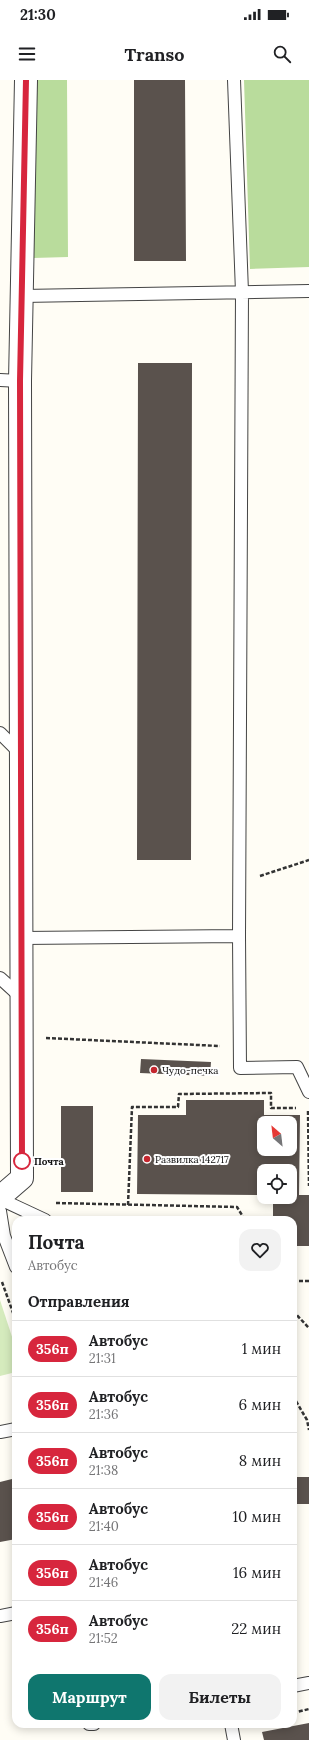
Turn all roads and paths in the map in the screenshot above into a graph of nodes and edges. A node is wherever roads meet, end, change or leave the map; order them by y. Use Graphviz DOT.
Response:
graph roads {
  1 [pos="26,80"];
  2 [pos="234,80"];
  3 [pos="309,291"];
  4 [pos="242,292"];
  5 [pos="22,296"];
  6 [pos="10,381"];
  7 [pos="0,733"];
  8 [pos="21,754"];
  9 [pos="309,860"];
  10 [pos="240,882"];
  11 [pos="239,936"];
  12 [pos="22,938"];
  13 [pos="0,978"];
  14 [pos="22,998"];
  15 [pos="22,1037"];
  16 [pos="240,1047"];
  17 [pos="309,1092"];
  18 [pos="300,1108"];
  19 [pos="308,1108"];
  20 [pos="309,1186"];
  21 [pos="0,1198"];
  22 [pos="54,1203"];
  23 [pos="128,1205"];
  24 [pos="0,1211"];
  25 [pos="37,1216"];
  26 [pos="243,1216"];
  27 [pos="12,1257"];
  28 [pos="0,1277"];
  29 [pos="297,1281"];
  30 [pos="309,1281"];
  31 [pos="12,1310"];
  32 [pos="297,1316"];
  33 [pos="309,1328"];
  34 [pos="297,1402"];
  35 [pos="308,1419"];
  36 [pos="12,1430"];
  37 [pos="309,1430"];
  38 [pos="0,1432"];
  39 [pos="12,1614"];
  40 [pos="0,1616"];
  41 [pos="309,1683"];
  42 [pos="297,1685"];
  43 [pos="309,1709"];
  44 [pos="297,1712"];
  45 [pos="232,1728"];
  46 [pos="234,1740"];
  1 -- 5 [label="street"];
  2 -- 4 [label="lane"];
  3 -- 4 [label="lane"];
  4 -- 5 [label="lane"];
  4 -- 10 [label="lane"];
  5 -- 6 [label="street"];
  6 -- 8 [label="street"];
  7 -- 8 [label="lane"];
  8 -- 12 [label="street"];
  9 -- 10 [label="path"];
  10 -- 11 [label="lane"];
  11 -- 12 [label="lane"];
  11 -- 16 [label="lane"];
  12 -- 14 [label="street"];
  13 -- 14 [label="lane"];
  14 -- 15 [label="street"];
  15 -- 16 [label="path"];
  15 -- 21 [label="street"];
  16 -- 17 [label="lane"];
  18 -- 23 [label="path"];
  19 -- 20 [label="path"];
  21 -- 25 [label="lane"];
  22 -- 23 [label="path"];
  23 -- 26 [label="path"];
  24 -- 27 [label="lane"];
  28 -- 31 [label="path"];
  29 -- 30 [label="path"];
  32 -- 33 [label="path"];
  34 -- 35 [label="path"];
  35 -- 37 [label="path"];
  36 -- 38 [label="lane"];
  39 -- 40 [label="lane"];
  41 -- 42 [label="lane"];
  43 -- 44 [label="path"];
  45 -- 46 [label="lane"];
}
